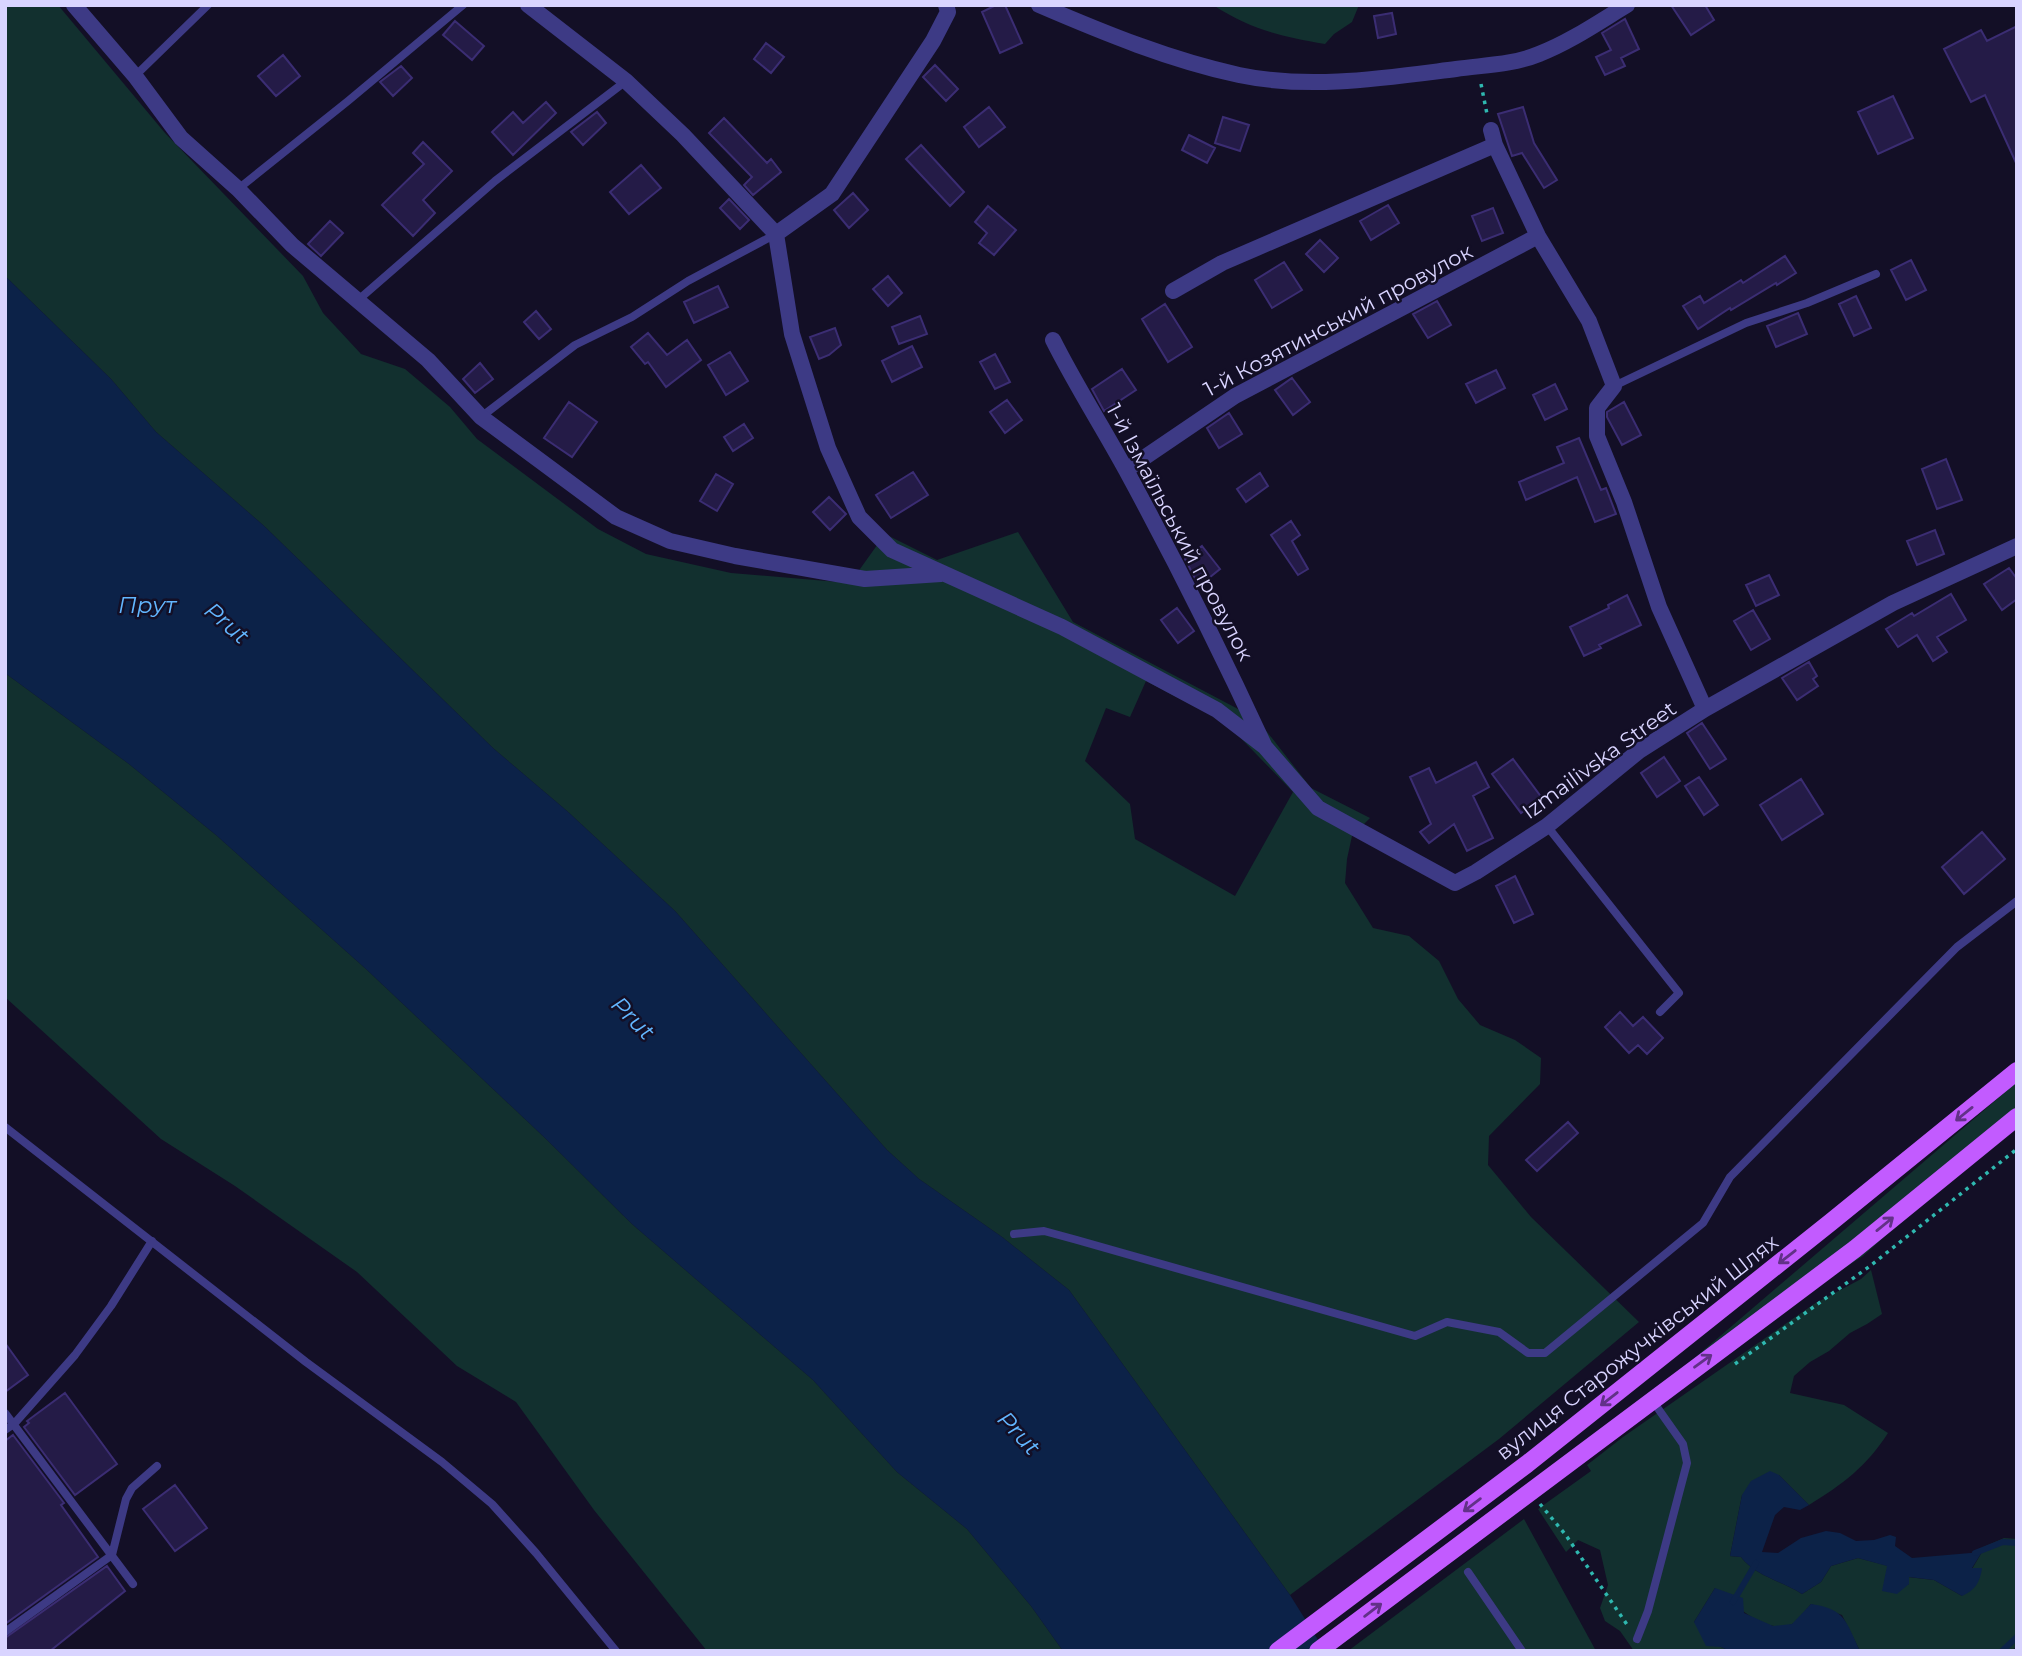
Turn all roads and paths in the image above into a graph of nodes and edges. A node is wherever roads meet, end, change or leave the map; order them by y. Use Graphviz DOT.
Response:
graph roads {
  1 [pos="74,5"];
  2 [pos="208,5"];
  3 [pos="463,5"];
  4 [pos="528,5"];
  5 [pos="946,5"];
  6 [pos="1039,5"];
  7 [pos="1627,5"];
  8 [pos="135,76"];
  9 [pos="626,81"];
  10 [pos="1481,85"];
  11 [pos="1493,137"];
  12 [pos="238,189"];
  13 [pos="776,234"];
  14 [pos="1538,236"];
  15 [pos="1876,274"];
  16 [pos="1173,291"];
  17 [pos="357,301"];
  18 [pos="1053,340"];
  19 [pos="1614,386"];
  20 [pos="481,417"];
  21 [pos="1126,470"];
  22 [pos="2017,546"];
  23 [pos="944,574"];
  24 [pos="1704,709"];
  25 [pos="1265,747"];
  26 [pos="1546,826"];
  27 [pos="2017,901"];
  28 [pos="1660,1012"];
  29 [pos="2017,1071"];
  30 [pos="2017,1117"];
  31 [pos="5,1126"];
  32 [pos="1014,1234"];
  33 [pos="152,1241"];
  34 [pos="1651,1399"];
  35 [pos="5,1413"];
  36 [pos="14,1424"];
  37 [pos="5,1430"];
  38 [pos="157,1466"];
  39 [pos="1531,1491"];
  40 [pos="112,1555"];
  41 [pos="1468,1572"];
  42 [pos="133,1584"];
  43 [pos="5,1632"];
  44 [pos="1637,1639"];
  45 [pos="616,1651"];
  46 [pos="1278,1651"];
  47 [pos="1318,1651"];
  48 [pos="1522,1651"];
  1 -- 8 [label="street"];
  2 -- 8 [label="lane"];
  3 -- 12 [label="lane"];
  4 -- 9 [label="street"];
  5 -- 13 [label="street"];
  6 -- 7 [label="street"];
  8 -- 12 [label="street"];
  9 -- 13 [label="street"];
  9 -- 17 [label="lane"];
  10 -- 11 [label="path"];
  11 -- 14 [label="street"];
  11 -- 16 [label="street"];
  12 -- 17 [label="street"];
  13 -- 20 [label="lane"];
  13 -- 23 [label="street"];
  14 -- 19 [label="street"];
  14 -- 21 [label="street, 1-й Козятинський провулок"];
  15 -- 19 [label="lane"];
  17 -- 20 [label="street"];
  18 -- 21 [label="street, 1-й Ізмаїльський провулок"];
  19 -- 24 [label="street"];
  20 -- 23 [label="street"];
  21 -- 25 [label="street, 1-й Ізмаїльський провулок"];
  22 -- 24 [label="street, Izmailivska Street"];
  23 -- 25 [label="street"];
  24 -- 26 [label="street, Izmailivska Street"];
  25 -- 26 [label="street, Izmailivska Street"];
  26 -- 28 [label="lane"];
  27 -- 32 [label="lane"];
  29 -- 46 [label="main road, вулиця Старожучківський Шлях, one-way"];
  34 -- 30 [label="main road, one-way"];
  31 -- 33 [label="lane"];
  33 -- 36 [label="lane"];
  33 -- 45 [label="lane"];
  34 -- 39 [label="main road"];
  34 -- 44 [label="lane"];
  35 -- 36 [label="lane"];
  36 -- 37 [label="lane"];
  36 -- 40 [label="lane"];
  38 -- 40 [label="lane"];
  39 -- 44 [label="path"];
  47 -- 39 [label="main road, one-way"];
  40 -- 42 [label="lane"];
  40 -- 43 [label="lane"];
  41 -- 48 [label="lane"];
}
